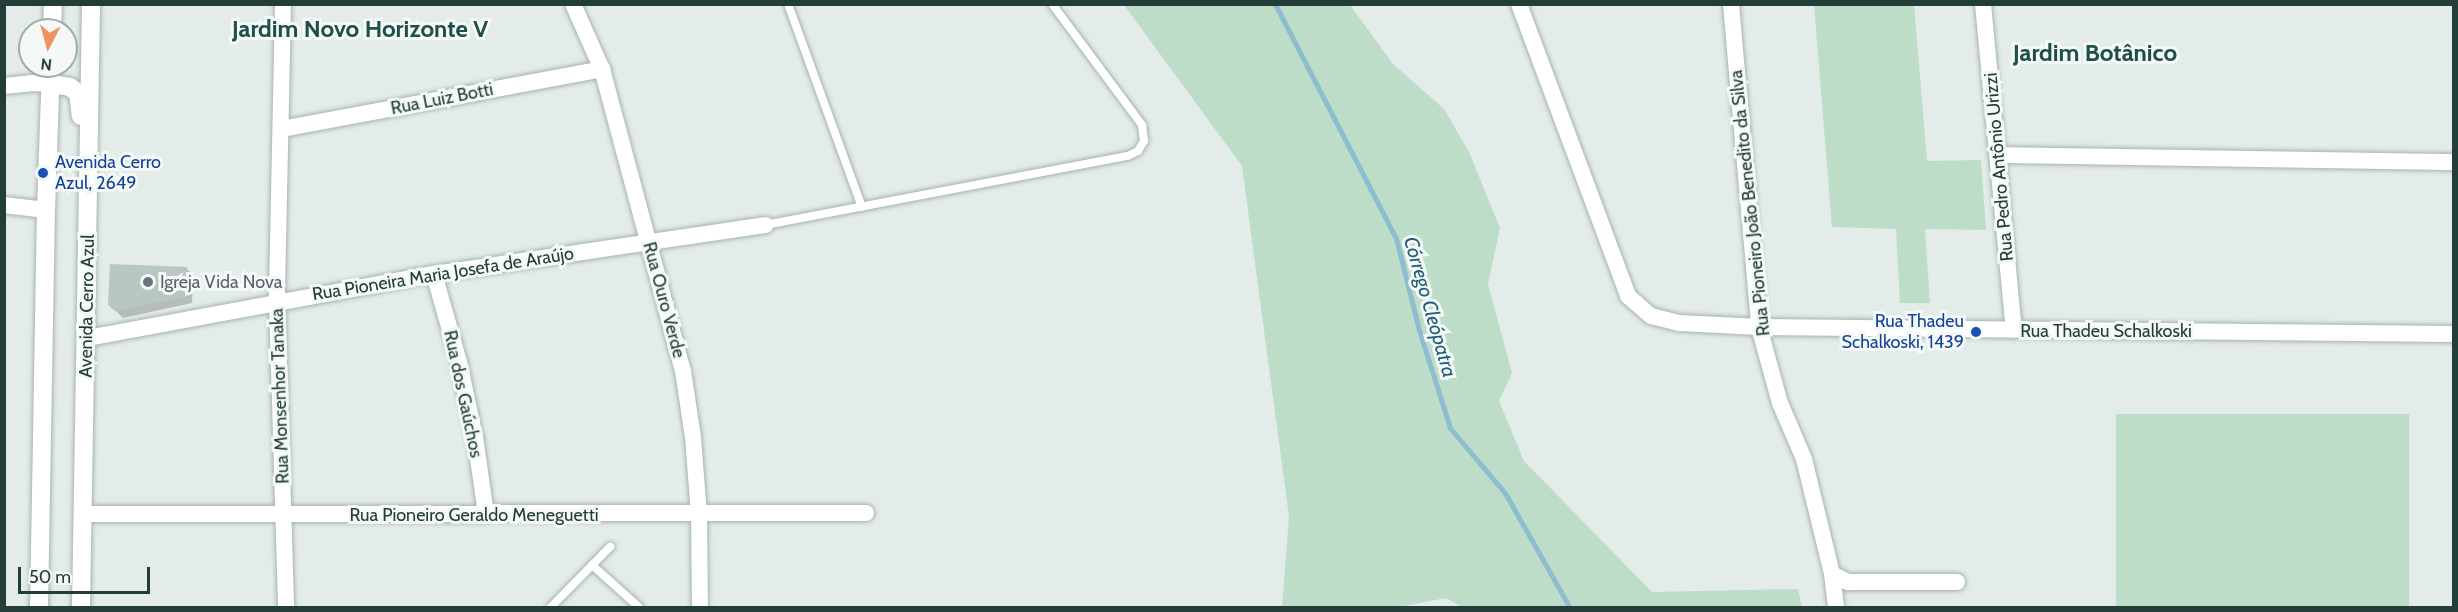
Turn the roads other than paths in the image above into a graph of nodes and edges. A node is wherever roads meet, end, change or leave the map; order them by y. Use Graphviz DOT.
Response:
graph roads {
  1 [pos="91,4"];
  2 [pos="283,4"];
  3 [pos="573,4"];
  4 [pos="788,4"];
  5 [pos="1052,4"];
  6 [pos="1519,4"];
  7 [pos="1731,4"];
  8 [pos="1983,4"];
  9 [pos="602,69"];
  10 [pos="36,78"];
  11 [pos="51,78"];
  12 [pos="56,78"];
  13 [pos="6,84"];
  14 [pos="282,129"];
  15 [pos="1999,156"];
  16 [pos="2454,162"];
  17 [pos="88,202"];
  18 [pos="4,205"];
  19 [pos="862,207"];
  20 [pos="46,210"];
  21 [pos="765,225"];
  22 [pos="649,242"];
  23 [pos="434,274"];
  24 [pos="277,301"];
  25 [pos="1759,327"];
  26 [pos="2014,330"];
  27 [pos="2454,334"];
  28 [pos="88,338"];
  29 [pos="866,513"];
  30 [pos="82,514"];
  31 [pos="486,514"];
  32 [pos="699,514"];
  33 [pos="283,515"];
  34 [pos="610,547"];
  35 [pos="40,561"];
  36 [pos="592,565"];
  37 [pos="1832,574"];
  38 [pos="1957,582"];
  39 [pos="39,608"];
  40 [pos="45,608"];
  41 [pos="81,608"];
  42 [pos="286,608"];
  43 [pos="550,608"];
  44 [pos="640,608"];
  45 [pos="700,608"];
  46 [pos="1836,608"];
  1 -- 17 [label="main road, Avenida Cerro Azul"];
  2 -- 14 [label="street, Rua Monsenhor Tanaka"];
  3 -- 9 [label="street, Rua Ouro Verde"];
  4 -- 19 [label="lane"];
  5 -- 19 [label="lane"];
  6 -- 25 [label="street, Rua Thadeu Schalkoski"];
  7 -- 25 [label="street, Rua Pioneiro João Benedito da Silva"];
  8 -- 15 [label="street, Rua Pedro Antônio Urizzi"];
  9 -- 14 [label="street, Rua Luiz Botti"];
  9 -- 22 [label="street, Rua Ouro Verde"];
  10 -- 13 [label="street"];
  11 -- 20 [label="main road"];
  12 -- 17 [label="main road"];
  14 -- 24 [label="street, Rua Monsenhor Tanaka"];
  15 -- 16 [label="street"];
  15 -- 26 [label="street, Rua Pedro Antônio Urizzi"];
  17 -- 28 [label="main road, Avenida Cerro Azul"];
  18 -- 20 [label="street"];
  19 -- 21 [label="lane"];
  20 -- 35 [label="main road"];
  21 -- 22 [label="street, Rua Pioneira Maria Josefa de Araújo"];
  22 -- 23 [label="street, Rua Pioneira Maria Josefa de Araújo"];
  22 -- 32 [label="street, Rua Ouro Verde"];
  23 -- 24 [label="street, Rua Pioneira Maria Josefa de Araújo"];
  23 -- 31 [label="street, Rua dos Gaúchos"];
  24 -- 28 [label="street, Rua Pioneira Maria Josefa de Araújo"];
  24 -- 33 [label="street, Rua Monsenhor Tanaka"];
  25 -- 26 [label="street, Rua Thadeu Schalkoski"];
  25 -- 37 [label="street, Rua Pioneiro João Benedito da Silva"];
  26 -- 27 [label="street, Rua Thadeu Schalkoski"];
  28 -- 30 [label="main road, Avenida Cerro Azul"];
  29 -- 32 [label="street, Rua Pioneiro Geraldo Meneguetti"];
  30 -- 33 [label="street, Rua Pioneiro Geraldo Meneguetti"];
  30 -- 41 [label="main road, Avenida Cerro Azul"];
  31 -- 32 [label="street, Rua Pioneiro Geraldo Meneguetti"];
  31 -- 33 [label="street, Rua Pioneiro Geraldo Meneguetti"];
  32 -- 45 [label="street, Rua Ouro Verde"];
  33 -- 42 [label="street, Rua Monsenhor Tanaka"];
  34 -- 36 [label="lane"];
  35 -- 39 [label="main road"];
  35 -- 40 [label="main road"];
  36 -- 43 [label="lane"];
  36 -- 44 [label="lane"];
  37 -- 38 [label="street"];
  37 -- 46 [label="street, Rua Pioneiro João Benedito da Silva"];
}
